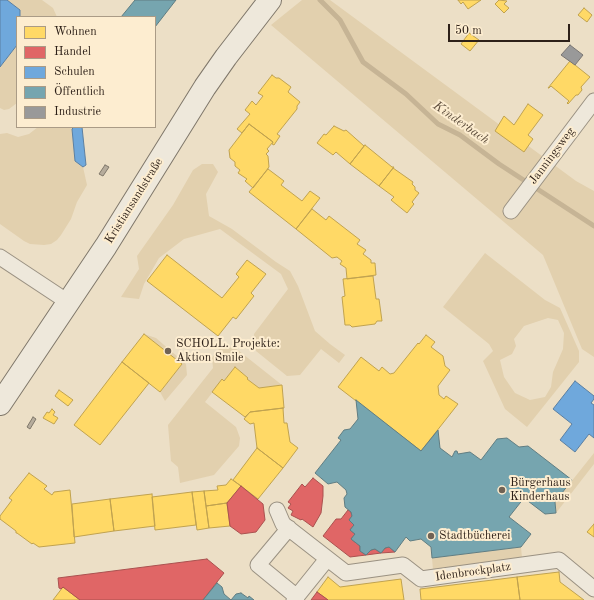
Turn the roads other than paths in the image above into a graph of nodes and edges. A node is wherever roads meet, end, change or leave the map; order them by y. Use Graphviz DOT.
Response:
graph roads {
  1 [pos="270,0"];
  2 [pos="594,101"];
  3 [pos="511,210"];
  4 [pos="0,257"];
  5 [pos="68,302"];
  6 [pos="0,404"];
  7 [pos="277,510"];
  8 [pos="289,528"];
  9 [pos="327,558"];
  10 [pos="594,589"];
  11 [pos="296,598"];
  1 -- 5 [label="street, Kristiansandstraße"];
  2 -- 3 [label="street, Janningsweg"];
  4 -- 5 [label="street"];
  5 -- 6 [label="street, Kristiansandstraße"];
  7 -- 8 [label="street, Idenbrockplatz"];
  8 -- 9 [label="street, Idenbrockplatz"];
  8 -- 11 [label="street"];
  9 -- 10 [label="street, Idenbrockplatz"];
  9 -- 11 [label="street"];
}
